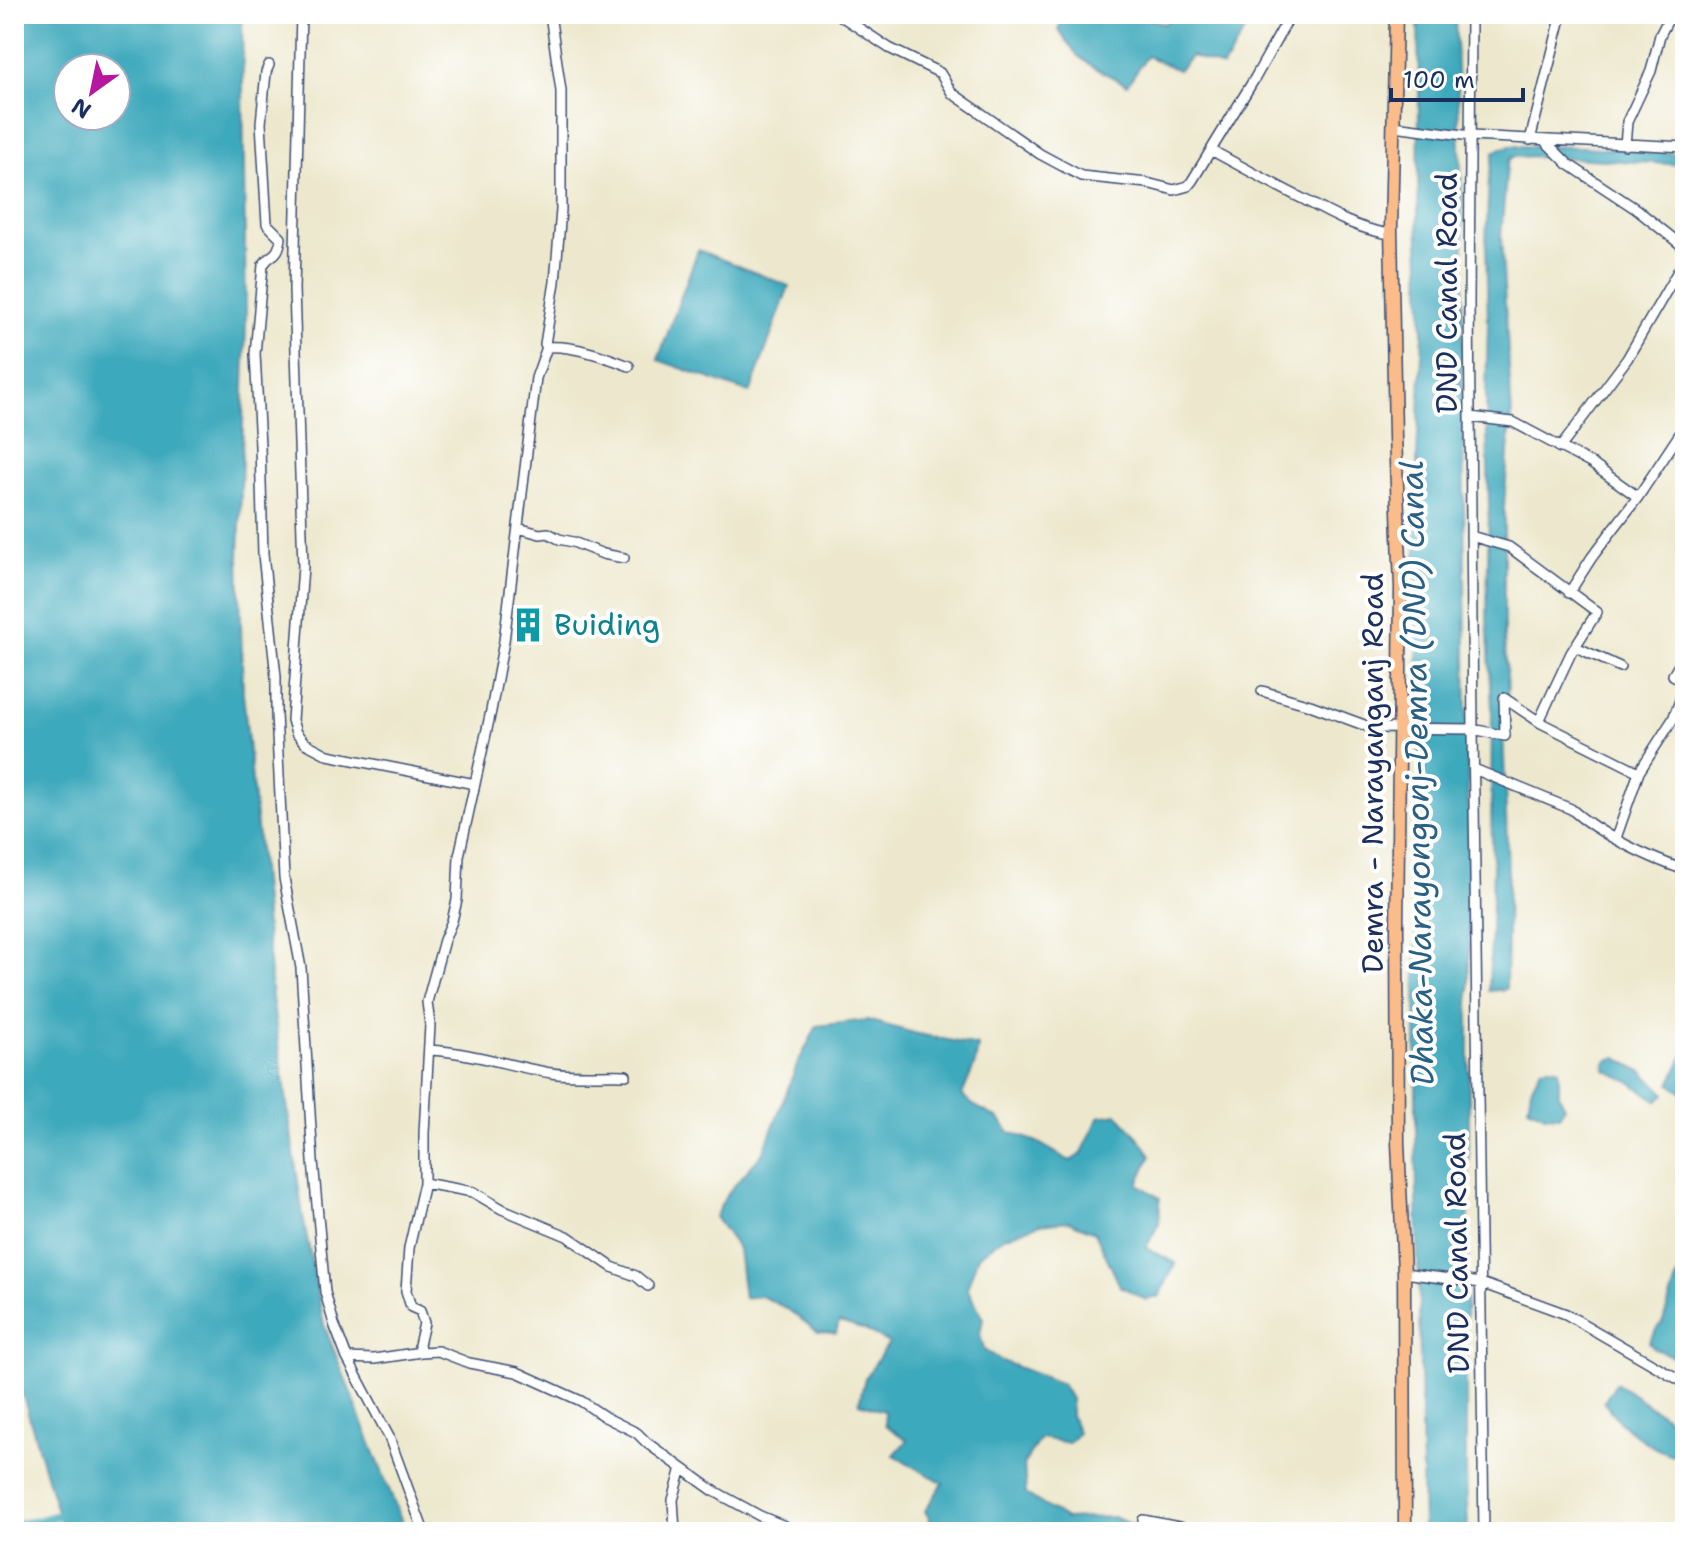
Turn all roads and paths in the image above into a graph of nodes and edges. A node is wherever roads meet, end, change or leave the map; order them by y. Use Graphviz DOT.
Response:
graph roads {
  1 [pos="301,14"];
  2 [pos="550,14"];
  3 [pos="838,14"];
  4 [pos="1291,14"];
  5 [pos="1396,14"];
  6 [pos="1471,14"];
  7 [pos="1562,14"];
  8 [pos="1671,14"];
  9 [pos="269,65"];
  10 [pos="1394,126"];
  11 [pos="1471,136"];
  12 [pos="1530,140"];
  13 [pos="1544,140"];
  14 [pos="1625,145"];
  15 [pos="1685,147"];
  16 [pos="1211,150"];
  17 [pos="1391,234"];
  18 [pos="1685,248"];
  19 [pos="1685,259"];
  20 [pos="547,347"];
  21 [pos="629,366"];
  22 [pos="1470,417"];
  23 [pos="1685,426"];
  24 [pos="1560,448"];
  25 [pos="1638,497"];
  26 [pos="518,528"];
  27 [pos="1471,536"];
  28 [pos="624,558"];
  29 [pos="1569,593"];
  30 [pos="1576,647"];
  31 [pos="1685,655"];
  32 [pos="1620,667"];
  33 [pos="1685,684"];
  34 [pos="1262,691"];
  35 [pos="1539,721"];
  36 [pos="1400,727"];
  37 [pos="1473,729"];
  38 [pos="1474,769"];
  39 [pos="1639,772"];
  40 [pos="475,784"];
  41 [pos="1616,838"];
  42 [pos="1685,870"];
  43 [pos="429,1050"];
  44 [pos="626,1075"];
  45 [pos="424,1183"];
  46 [pos="1404,1273"];
  47 [pos="1481,1283"];
  48 [pos="648,1286"];
  49 [pos="421,1352"];
  50 [pos="347,1358"];
  51 [pos="1685,1383"];
  52 [pos="682,1468"];
  53 [pos="1143,1520"];
  54 [pos="424,1532"];
  55 [pos="675,1532"];
  56 [pos="799,1532"];
  57 [pos="1204,1532"];
  58 [pos="1405,1532"];
  59 [pos="1484,1532"];
  1 -- 40 [label="street"];
  2 -- 20 [label="street"];
  3 -- 16 [label="street"];
  4 -- 16 [label="street"];
  5 -- 10 [label="main road, Demra - Narayanganj Road"];
  6 -- 11 [label="street, DND Canal Road"];
  7 -- 12 [label="street"];
  8 -- 14 [label="street"];
  9 -- 50 [label="street"];
  10 -- 11 [label="street"];
  10 -- 17 [label="main road, Demra - Narayanganj Road"];
  11 -- 12 [label="street"];
  11 -- 22 [label="street, DND Canal Road"];
  12 -- 13 [label="street"];
  13 -- 14 [label="street"];
  13 -- 18 [label="street"];
  14 -- 15 [label="street"];
  16 -- 17 [label="street"];
  17 -- 36 [label="main road, Demra - Narayanganj Road"];
  19 -- 24 [label="street"];
  20 -- 21 [label="street"];
  20 -- 26 [label="street"];
  22 -- 24 [label="street"];
  22 -- 27 [label="street, DND Canal Road"];
  23 -- 25 [label="street"];
  24 -- 25 [label="street"];
  25 -- 29 [label="street"];
  26 -- 28 [label="street"];
  26 -- 40 [label="street"];
  27 -- 29 [label="street"];
  27 -- 37 [label="street, DND Canal Road"];
  29 -- 30 [label="street"];
  30 -- 32 [label="street"];
  30 -- 35 [label="street"];
  31 -- 33 [label="street"];
  33 -- 39 [label="street"];
  34 -- 36 [label="street"];
  35 -- 37 [label="street"];
  35 -- 39 [label="street"];
  36 -- 37 [label="street"];
  36 -- 46 [label="main road, Demra - Narayanganj Road"];
  37 -- 38 [label="street, DND Canal Road"];
  38 -- 41 [label="street"];
  38 -- 47 [label="street, DND Canal Road"];
  39 -- 41 [label="street"];
  40 -- 43 [label="street"];
  41 -- 42 [label="street"];
  43 -- 44 [label="street"];
  43 -- 45 [label="street"];
  45 -- 48 [label="street"];
  45 -- 49 [label="street"];
  46 -- 47 [label="street"];
  46 -- 58 [label="main road, Demra - Narayanganj Road"];
  47 -- 51 [label="street"];
  47 -- 59 [label="street, DND Canal Road"];
  49 -- 50 [label="street"];
  49 -- 52 [label="street"];
  50 -- 54 [label="street"];
  52 -- 55 [label="street"];
  52 -- 56 [label="street"];
  53 -- 57 [label="street"];
}
